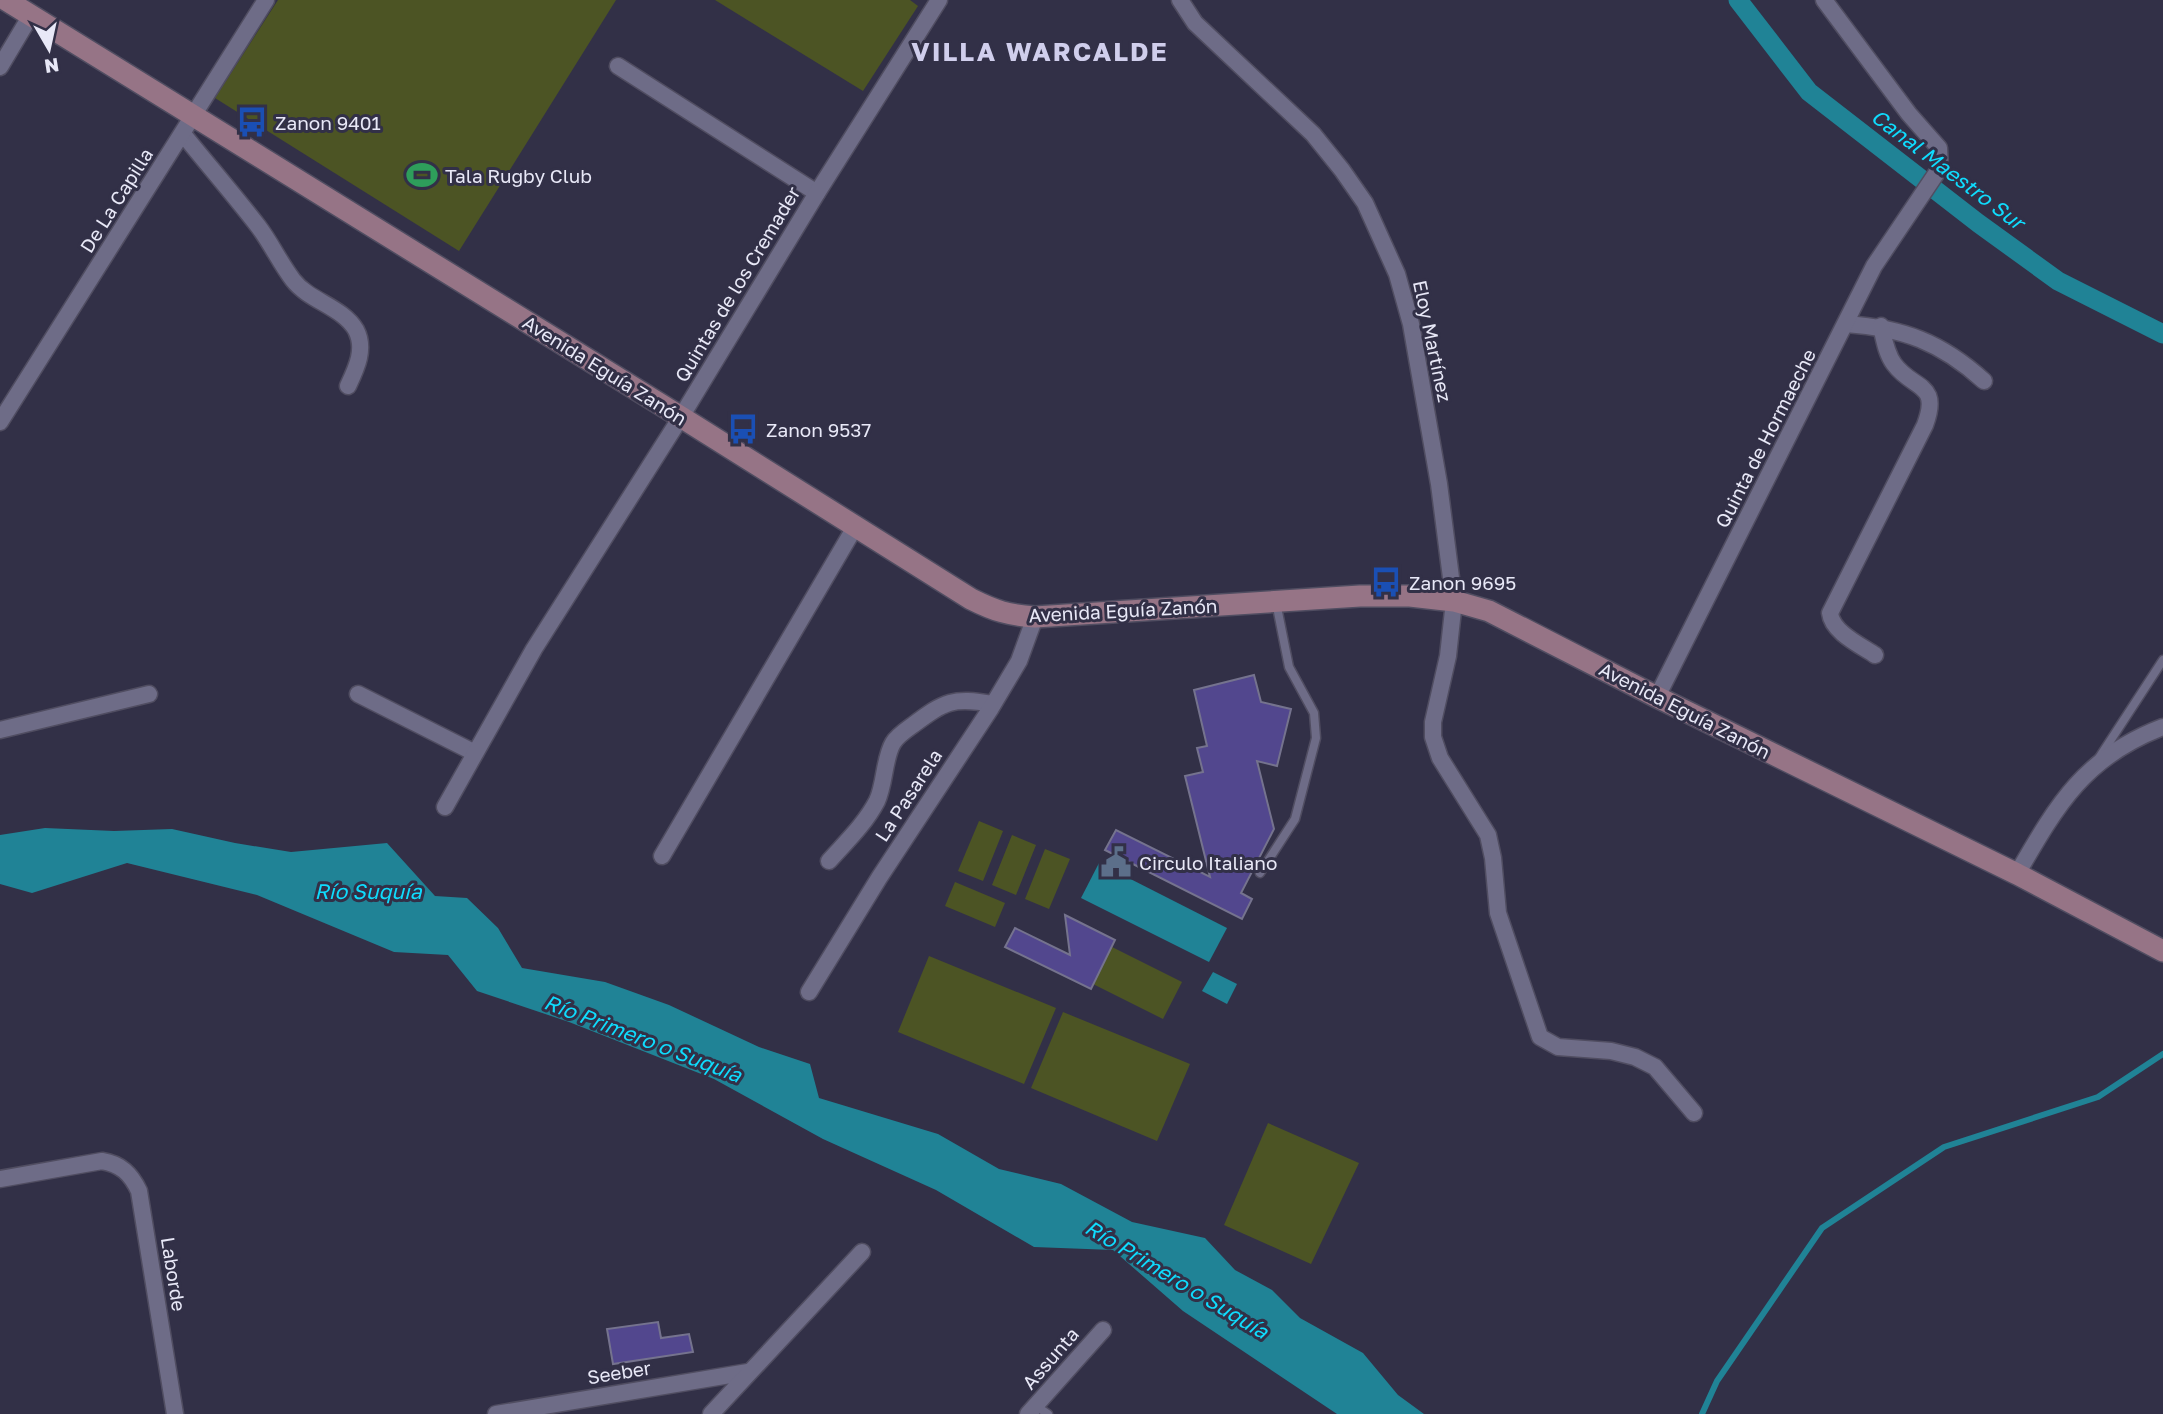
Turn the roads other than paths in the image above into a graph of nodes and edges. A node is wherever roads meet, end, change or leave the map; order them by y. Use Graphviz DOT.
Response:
graph roads {
  1 [pos="6,0"];
  2 [pos="266,0"];
  3 [pos="939,0"];
  4 [pos="1181,0"];
  5 [pos="1824,0"];
  6 [pos="31,15"];
  7 [pos="618,66"];
  8 [pos="0,67"];
  9 [pos="195,115"];
  10 [pos="183,134"];
  11 [pos="817,193"];
  12 [pos="1846,324"];
  13 [pos="1881,327"];
  14 [pos="1984,381"];
  15 [pos="348,386"];
  16 [pos="681,417"];
  17 [pos="0,422"];
  18 [pos="855,527"];
  19 [pos="1454,601"];
  20 [pos="1276,602"];
  21 [pos="1035,617"];
  22 [pos="1875,655"];
  23 [pos="2163,660"];
  24 [pos="149,694"];
  25 [pos="358,694"];
  26 [pos="1657,697"];
  27 [pos="993,704"];
  28 [pos="2163,727"];
  29 [pos="0,730"];
  30 [pos="475,754"];
  31 [pos="2091,769"];
  32 [pos="445,807"];
  33 [pos="662,856"];
  34 [pos="829,861"];
  35 [pos="1260,873"];
  36 [pos="2017,874"];
  37 [pos="2163,951"];
  38 [pos="809,992"];
  39 [pos="1694,1113"];
  40 [pos="0,1179"];
  41 [pos="862,1252"];
  42 [pos="1103,1329"];
  43 [pos="748,1372"];
  44 [pos="1037,1411"];
  45 [pos="175,1414"];
  46 [pos="496,1414"];
  47 [pos="711,1414"];
  1 -- 6 [label="main road, Avenida Eguía Zanón"];
  2 -- 9 [label="street, De La Capilla"];
  3 -- 11 [label="street, Quintas de los Cremader"];
  4 -- 19 [label="street, Eloy Martínez"];
  5 -- 12 [label="street, Quinta de Hormaeche"];
  6 -- 8 [label="street"];
  6 -- 9 [label="main road, Avenida Eguía Zanón"];
  7 -- 11 [label="street"];
  9 -- 10 [label="street, De La Capilla"];
  9 -- 16 [label="main road, Avenida Eguía Zanón"];
  10 -- 15 [label="street"];
  10 -- 17 [label="street, De La Capilla"];
  11 -- 16 [label="street, Quintas de los Cremader"];
  12 -- 13 [label="street"];
  12 -- 26 [label="street, Quinta de Hormaeche"];
  13 -- 14 [label="street"];
  13 -- 22 [label="street"];
  16 -- 18 [label="main road, Avenida Eguía Zanón"];
  16 -- 30 [label="street, Quintas de los Cremader"];
  18 -- 21 [label="main road, Avenida Eguía Zanón"];
  18 -- 33 [label="street"];
  19 -- 20 [label="main road, Avenida Eguía Zanón"];
  19 -- 26 [label="main road, Avenida Eguía Zanón"];
  19 -- 39 [label="street, Eloy Martínez"];
  20 -- 21 [label="main road, Avenida Eguía Zanón"];
  20 -- 35 [label="lane"];
  21 -- 27 [label="street, La Pasarela"];
  23 -- 31 [label="lane"];
  24 -- 29 [label="street"];
  25 -- 30 [label="street"];
  26 -- 36 [label="main road, Avenida Eguía Zanón"];
  27 -- 34 [label="street"];
  27 -- 38 [label="street, La Pasarela"];
  28 -- 31 [label="street"];
  30 -- 32 [label="street, Quintas de los Cremader"];
  31 -- 36 [label="street"];
  36 -- 37 [label="main road, Avenida Eguía Zanón"];
  40 -- 45 [label="street, Laborde"];
  41 -- 43 [label="street"];
  42 -- 44 [label="street, Assunta"];
  43 -- 46 [label="street, Seeber"];
  43 -- 47 [label="street"];
}
